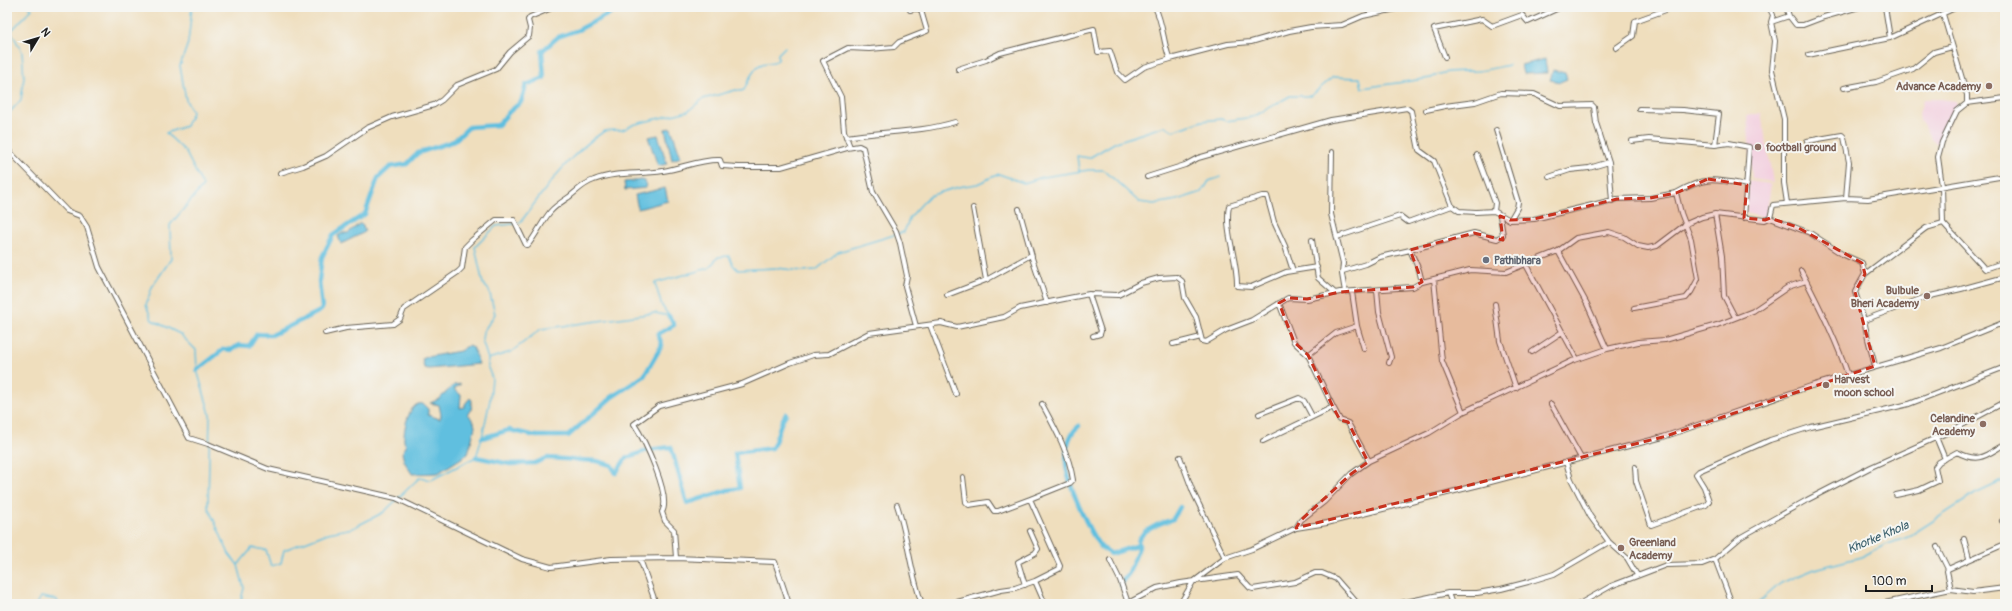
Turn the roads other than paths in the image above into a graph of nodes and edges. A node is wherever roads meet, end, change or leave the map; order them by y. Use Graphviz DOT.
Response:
graph roads {
  1 [pos="554,7"];
  2 [pos="920,7"];
  3 [pos="1155,7"];
  4 [pos="1405,7"];
  5 [pos="1561,7"];
  6 [pos="1674,7"];
  7 [pos="1769,7"];
  8 [pos="1786,7"];
  9 [pos="1859,7"];
  10 [pos="1885,7"];
  11 [pos="1957,7"];
  12 [pos="1951,8"];
  13 [pos="910,10"];
  14 [pos="1943,14"];
  15 [pos="1789,16"];
  16 [pos="1770,22"];
  17 [pos="1890,38"];
  18 [pos="1952,47"];
  19 [pos="1616,48"];
  20 [pos="1808,55"];
  21 [pos="1446,57"];
  22 [pos="1174,58"];
  23 [pos="958,69"];
  24 [pos="1844,88"];
  25 [pos="2005,98"];
  26 [pos="1967,104"];
  27 [pos="1638,109"];
  28 [pos="1426,110"];
  29 [pos="955,122"];
  30 [pos="1496,130"];
  31 [pos="846,137"];
  32 [pos="1632,141"];
  33 [pos="1807,141"];
  34 [pos="1715,145"];
  35 [pos="850,147"];
  36 [pos="7,149"];
  37 [pos="1332,152"];
  38 [pos="1477,154"];
  39 [pos="1609,162"];
  40 [pos="280,173"];
  41 [pos="2005,176"];
  42 [pos="1147,177"];
  43 [pos="1549,177"];
  44 [pos="1747,185"];
  45 [pos="1942,186"];
  46 [pos="1676,193"];
  47 [pos="1846,198"];
  48 [pos="1612,200"];
  49 [pos="1787,203"];
  50 [pos="1452,206"];
  51 [pos="973,208"];
  52 [pos="1019,209"];
  53 [pos="1494,211"];
  54 [pos="1715,214"];
  55 [pos="1500,216"];
  56 [pos="1744,218"];
  57 [pos="1770,218"];
  58 [pos="1510,220"];
  59 [pos="1943,223"];
  60 [pos="1686,224"];
  61 [pos="1337,237"];
  62 [pos="1312,240"];
  63 [pos="1410,250"];
  64 [pos="1558,251"];
  65 [pos="1032,256"];
  66 [pos="2005,262"];
  67 [pos="1525,263"];
  68 [pos="1317,267"];
  69 [pos="1293,271"];
  70 [pos="1343,271"];
  71 [pos="1801,271"];
  72 [pos="1865,274"];
  73 [pos="2005,277"];
  74 [pos="1434,279"];
  75 [pos="986,280"];
  76 [pos="1806,281"];
  77 [pos="1422,282"];
  78 [pos="1377,290"];
  79 [pos="1345,292"];
  80 [pos="1352,292"];
  81 [pos="1335,293"];
  82 [pos="1089,294"];
  83 [pos="947,295"];
  84 [pos="1047,303"];
  85 [pos="1279,303"];
  86 [pos="1495,304"];
  87 [pos="1634,308"];
  88 [pos="1735,317"];
  89 [pos="1864,320"];
  90 [pos="2003,323"];
  91 [pos="930,325"];
  92 [pos="916,326"];
  93 [pos="1357,326"];
  94 [pos="2005,331"];
  95 [pos="1562,332"];
  96 [pos="325,333"];
  97 [pos="1093,336"];
  98 [pos="1201,337"];
  99 [pos="1173,344"];
  100 [pos="1364,349"];
  101 [pos="1607,350"];
  102 [pos="1532,352"];
  103 [pos="1308,355"];
  104 [pos="1577,359"];
  105 [pos="1389,363"];
  106 [pos="1876,366"];
  107 [pos="2005,367"];
  108 [pos="1848,375"];
  109 [pos="1516,388"];
  110 [pos="956,394"];
  111 [pos="2005,402"];
  112 [pos="1042,404"];
  113 [pos="1551,404"];
  114 [pos="1333,407"];
  115 [pos="1463,412"];
  116 [pos="1259,414"];
  117 [pos="1312,416"];
  118 [pos="1936,437"];
  119 [pos="1263,441"];
  120 [pos="2005,444"];
  121 [pos="1180,458"];
  122 [pos="1581,458"];
  123 [pos="1944,459"];
  124 [pos="1369,461"];
  125 [pos="1566,462"];
  126 [pos="1635,467"];
  127 [pos="963,477"];
  128 [pos="1896,495"];
  129 [pos="1030,499"];
  130 [pos="897,505"];
  131 [pos="1296,528"];
  132 [pos="1030,531"];
  133 [pos="1964,538"];
  134 [pos="1609,542"];
  135 [pos="2005,544"];
  136 [pos="1937,547"];
  137 [pos="676,558"];
  138 [pos="1225,558"];
  139 [pos="1969,558"];
  140 [pos="640,559"];
  141 [pos="1715,559"];
  142 [pos="1110,560"];
  143 [pos="1948,569"];
  144 [pos="1637,576"];
  145 [pos="1035,582"];
  146 [pos="1193,582"];
  147 [pos="1025,585"];
  148 [pos="2005,588"];
  149 [pos="1950,589"];
  150 [pos="1448,593"];
  151 [pos="1901,602"];
  152 [pos="1128,603"];
  153 [pos="656,604"];
  154 [pos="789,604"];
  155 [pos="922,604"];
  156 [pos="950,604"];
  157 [pos="1045,604"];
  158 [pos="1120,604"];
  159 [pos="1180,604"];
  160 [pos="1358,604"];
  161 [pos="1396,604"];
  162 [pos="1452,604"];
  163 [pos="1579,604"];
  164 [pos="1732,604"];
  165 [pos="1880,604"];
  1 -- 40 [label="street"];
  2 -- 13 [label="street"];
  2 -- 31 [label="street"];
  3 -- 22 [label="street"];
  4 -- 22 [label="street"];
  5 -- 21 [label="street"];
  6 -- 19 [label="street"];
  7 -- 16 [label="street"];
  8 -- 15 [label="street"];
  9 -- 15 [label="street"];
  10 -- 17 [label="street"];
  11 -- 12 [label="street"];
  12 -- 14 [label="street"];
  14 -- 17 [label="street"];
  14 -- 18 [label="street"];
  15 -- 16 [label="street"];
  16 -- 49 [label="street"];
  17 -- 20 [label="street"];
  18 -- 24 [label="street"];
  18 -- 26 [label="street"];
  22 -- 23 [label="street"];
  25 -- 26 [label="street"];
  26 -- 45 [label="street"];
  27 -- 34 [label="street"];
  28 -- 39 [label="street"];
  29 -- 31 [label="street"];
  30 -- 58 [label="street"];
  31 -- 35 [label="street"];
  32 -- 34 [label="street"];
  33 -- 47 [label="street"];
  34 -- 44 [label="street"];
  35 -- 92 [label="street"];
  35 -- 96 [label="street"];
  36 -- 140 [label="street"];
  37 -- 61 [label="street"];
  38 -- 53 [label="street"];
  39 -- 43 [label="street"];
  39 -- 48 [label="street"];
  41 -- 45 [label="street"];
  42 -- 50 [label="street"];
  44 -- 46 [label="street"];
  44 -- 56 [label="street"];
  45 -- 47 [label="street"];
  45 -- 59 [label="street"];
  46 -- 48 [label="street"];
  46 -- 60 [label="street"];
  47 -- 49 [label="street"];
  48 -- 58 [label="street"];
  49 -- 57 [label="street"];
  50 -- 53 [label="street"];
  50 -- 61 [label="street"];
  51 -- 75 [label="street"];
  52 -- 65 [label="street"];
  53 -- 55 [label="street"];
  54 -- 56 [label="street"];
  54 -- 60 [label="street"];
  54 -- 88 [label="street"];
  55 -- 58 [label="street"];
  55 -- 63 [label="street"];
  56 -- 57 [label="street"];
  57 -- 72 [label="street"];
  59 -- 66 [label="street"];
  59 -- 72 [label="street"];
  60 -- 64 [label="street"];
  60 -- 87 [label="street"];
  61 -- 70 [label="street"];
  62 -- 68 [label="street"];
  63 -- 70 [label="street"];
  63 -- 77 [label="street"];
  64 -- 67 [label="street"];
  64 -- 101 [label="street"];
  65 -- 75 [label="street"];
  65 -- 84 [label="street"];
  67 -- 74 [label="street"];
  67 -- 95 [label="street"];
  68 -- 69 [label="street"];
  68 -- 81 [label="street"];
  69 -- 69 [label="street"];
  70 -- 79 [label="street"];
  71 -- 76 [label="street"];
  72 -- 89 [label="street"];
  73 -- 89 [label="street"];
  74 -- 77 [label="street"];
  74 -- 115 [label="street"];
  75 -- 83 [label="street"];
  76 -- 88 [label="street"];
  76 -- 108 [label="street"];
  77 -- 78 [label="street"];
  78 -- 80 [label="street"];
  78 -- 105 [label="street"];
  79 -- 80 [label="street"];
  79 -- 81 [label="street"];
  80 -- 93 [label="street"];
  81 -- 85 [label="street"];
  82 -- 84 [label="street"];
  82 -- 97 [label="street"];
  82 -- 98 [label="street"];
  84 -- 91 [label="street"];
  85 -- 98 [label="street"];
  85 -- 103 [label="street"];
  86 -- 109 [label="street"];
  88 -- 101 [label="street"];
  89 -- 106 [label="street"];
  90 -- 94 [label="street"];
  90 -- 106 [label="street"];
  91 -- 92 [label="street"];
  91 -- 110 [label="street"];
  92 -- 137 [label="street"];
  93 -- 100 [label="street"];
  93 -- 103 [label="street"];
  95 -- 102 [label="street"];
  95 -- 104 [label="street"];
  98 -- 99 [label="street"];
  101 -- 104 [label="street"];
  103 -- 114 [label="street"];
  104 -- 109 [label="street"];
  106 -- 108 [label="street"];
  107 -- 126 [label="street"];
  108 -- 122 [label="street"];
  109 -- 115 [label="street"];
  111 -- 118 [label="street"];
  112 -- 129 [label="street"];
  113 -- 122 [label="street"];
  114 -- 117 [label="street"];
  114 -- 124 [label="street"];
  115 -- 124 [label="street"];
  116 -- 117 [label="street"];
  117 -- 119 [label="street"];
  118 -- 123 [label="street"];
  118 -- 141 [label="street"];
  120 -- 123 [label="street"];
  121 -- 138 [label="street"];
  122 -- 125 [label="street"];
  123 -- 128 [label="street"];
  124 -- 131 [label="street"];
  125 -- 131 [label="street"];
  125 -- 134 [label="street"];
  127 -- 129 [label="street"];
  129 -- 145 [label="street"];
  130 -- 155 [label="street"];
  131 -- 138 [label="street"];
  132 -- 147 [label="street"];
  133 -- 139 [label="street"];
  134 -- 144 [label="street"];
  134 -- 150 [label="street"];
  135 -- 139 [label="street"];
  136 -- 143 [label="street"];
  137 -- 140 [label="street"];
  137 -- 154 [label="street"];
  138 -- 146 [label="street"];
  139 -- 143 [label="street"];
  140 -- 153 [label="street"];
  141 -- 144 [label="street"];
  141 -- 164 [label="street"];
  142 -- 152 [label="street"];
  143 -- 149 [label="street"];
  144 -- 163 [label="street"];
  145 -- 147 [label="street"];
  145 -- 157 [label="street"];
  146 -- 152 [label="street"];
  146 -- 159 [label="street"];
  146 -- 160 [label="street"];
  147 -- 156 [label="street"];
  148 -- 149 [label="street"];
  149 -- 151 [label="street"];
  150 -- 161 [label="street"];
  150 -- 162 [label="street"];
  151 -- 165 [label="street"];
  152 -- 158 [label="street"];
}
